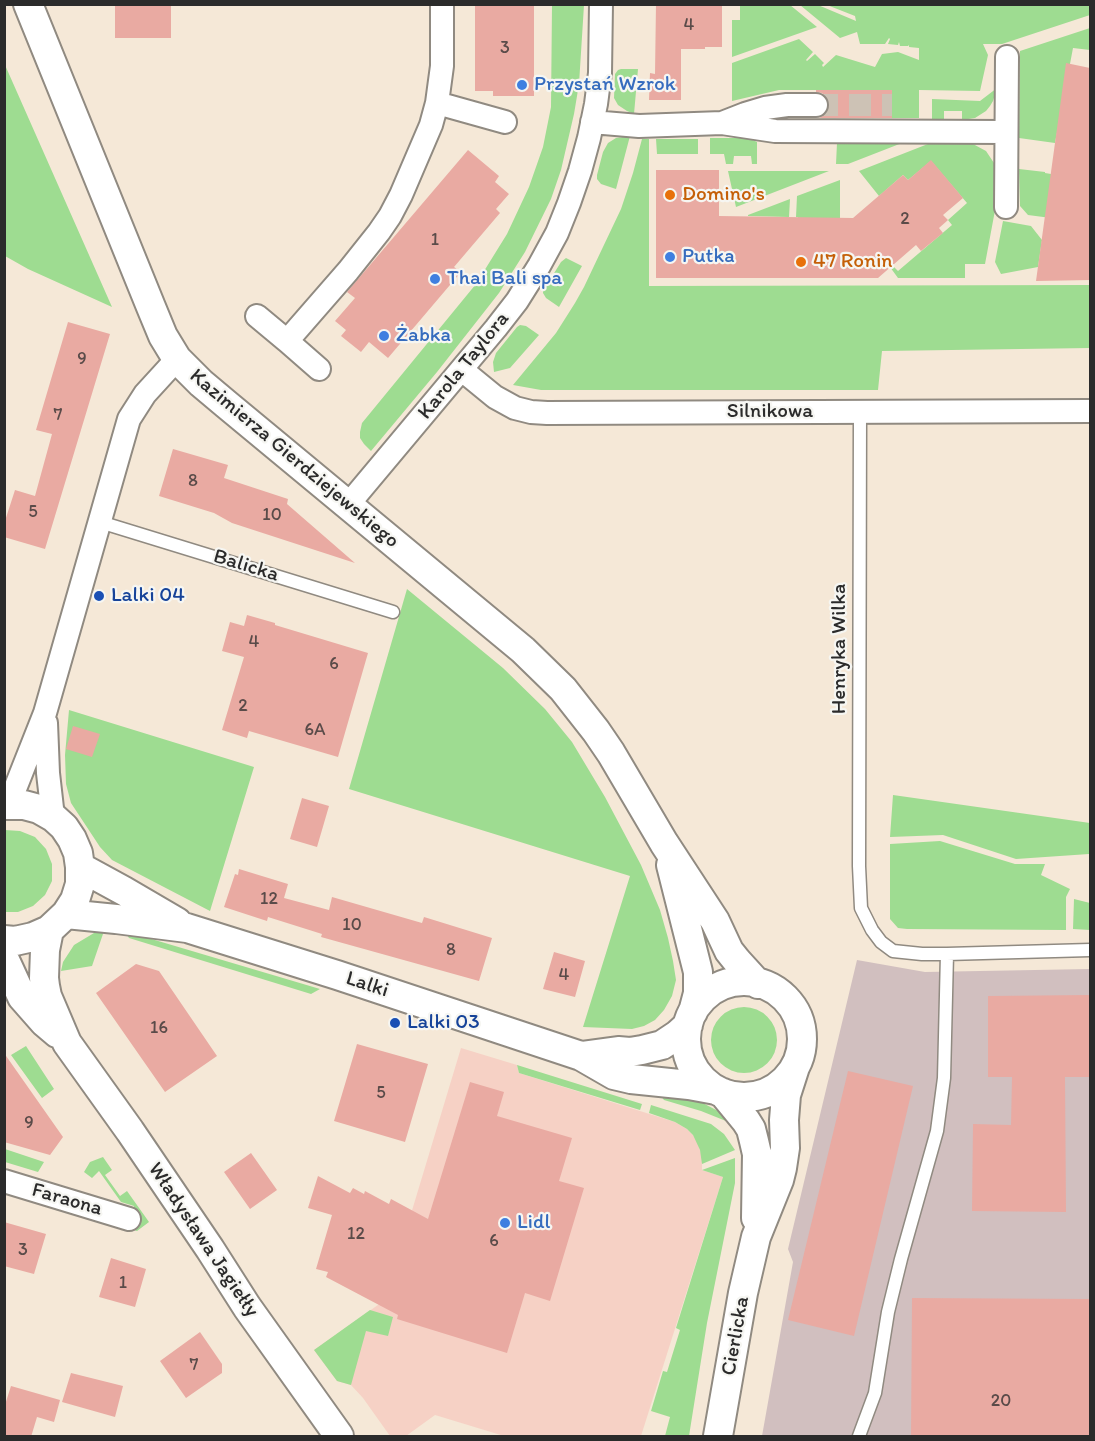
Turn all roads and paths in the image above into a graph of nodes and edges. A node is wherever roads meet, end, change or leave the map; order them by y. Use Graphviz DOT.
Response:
graph roads {
  1 [pos="28,4"];
  2 [pos="442,4"];
  3 [pos="601,4"];
  4 [pos="1006,57"];
  5 [pos="437,103"];
  6 [pos="816,105"];
  7 [pos="505,122"];
  8 [pos="592,122"];
  9 [pos="722,123"];
  10 [pos="1006,132"];
  11 [pos="1006,207"];
  12 [pos="257,316"];
  13 [pos="287,341"];
  14 [pos="177,359"];
  15 [pos="319,369"];
  16 [pos="462,370"];
  17 [pos="1090,411"];
  18 [pos="860,412"];
  19 [pos="347,506"];
  20 [pos="100,522"];
  21 [pos="393,612"];
  22 [pos="45,713"];
  23 [pos="7,804"];
  24 [pos="53,817"];
  25 [pos="664,843"];
  26 [pos="80,867"];
  27 [pos="57,922"];
  28 [pos="187,928"];
  29 [pos="4,940"];
  30 [pos="1090,950"];
  31 [pos="946,954"];
  32 [pos="4,958"];
  33 [pos="758,984"];
  34 [pos="690,1018"];
  35 [pos="67,1043"];
  36 [pos="581,1056"];
  37 [pos="795,1067"];
  38 [pos="719,1092"];
  39 [pos="4,1181"];
  40 [pos="129,1218"];
  41 [pos="756,1237"];
  42 [pos="339,1437"];
  43 [pos="718,1437"];
  44 [pos="859,1437"];
  1 -- 14 [label="street, Kazimierza Gierdziejewskiego"];
  2 -- 5 [label="street"];
  3 -- 8 [label="street, Karola Taylora"];
  4 -- 10 [label="street"];
  5 -- 7 [label="street"];
  5 -- 13 [label="street"];
  6 -- 9 [label="street"];
  8 -- 9 [label="street"];
  8 -- 16 [label="street, Karola Taylora"];
  9 -- 10 [label="street"];
  10 -- 11 [label="street"];
  12 -- 13 [label="street"];
  13 -- 15 [label="street"];
  14 -- 19 [label="street, Kazimierza Gierdziejewskiego"];
  14 -- 20 [label="street"];
  16 -- 18 [label="street, Silnikowa"];
  16 -- 19 [label="street, Karola Taylora"];
  17 -- 18 [label="street, Silnikowa"];
  18 -- 31 [label="lane, Henryka Wilka"];
  19 -- 25 [label="street, Kazimierza Gierdziejewskiego"];
  20 -- 21 [label="lane, Balicka"];
  20 -- 22 [label="street"];
  22 -- 23 [label="street"];
  22 -- 24 [label="street"];
  23 -- 24 [label="street"];
  24 -- 26 [label="street"];
  25 -- 33 [label="street, Kazimierza Gierdziejewskiego"];
  25 -- 34 [label="street, Kazimierza Gierdziejewskiego"];
  26 -- 27 [label="street, Władysława Jagiełły"];
  26 -- 28 [label="street, Lalki"];
  27 -- 28 [label="street, Lalki"];
  27 -- 29 [label="street"];
  27 -- 35 [label="street, Władysława Jagiełły"];
  28 -- 36 [label="street, Lalki"];
  30 -- 31 [label="lane, Henryka Wilka"];
  31 -- 44 [label="lane"];
  32 -- 35 [label="street, Władysława Jagiełły"];
  33 -- 34 [label="street"];
  33 -- 37 [label="street"];
  34 -- 36 [label="street, Lalki"];
  34 -- 38 [label="street"];
  35 -- 42 [label="street, Władysława Jagiełły"];
  36 -- 38 [label="street, Lalki"];
  37 -- 38 [label="street"];
  37 -- 41 [label="street, Cierlicka"];
  38 -- 41 [label="street, Cierlicka"];
  39 -- 40 [label="street, Faraona"];
  41 -- 43 [label="street, Cierlicka"];
}
